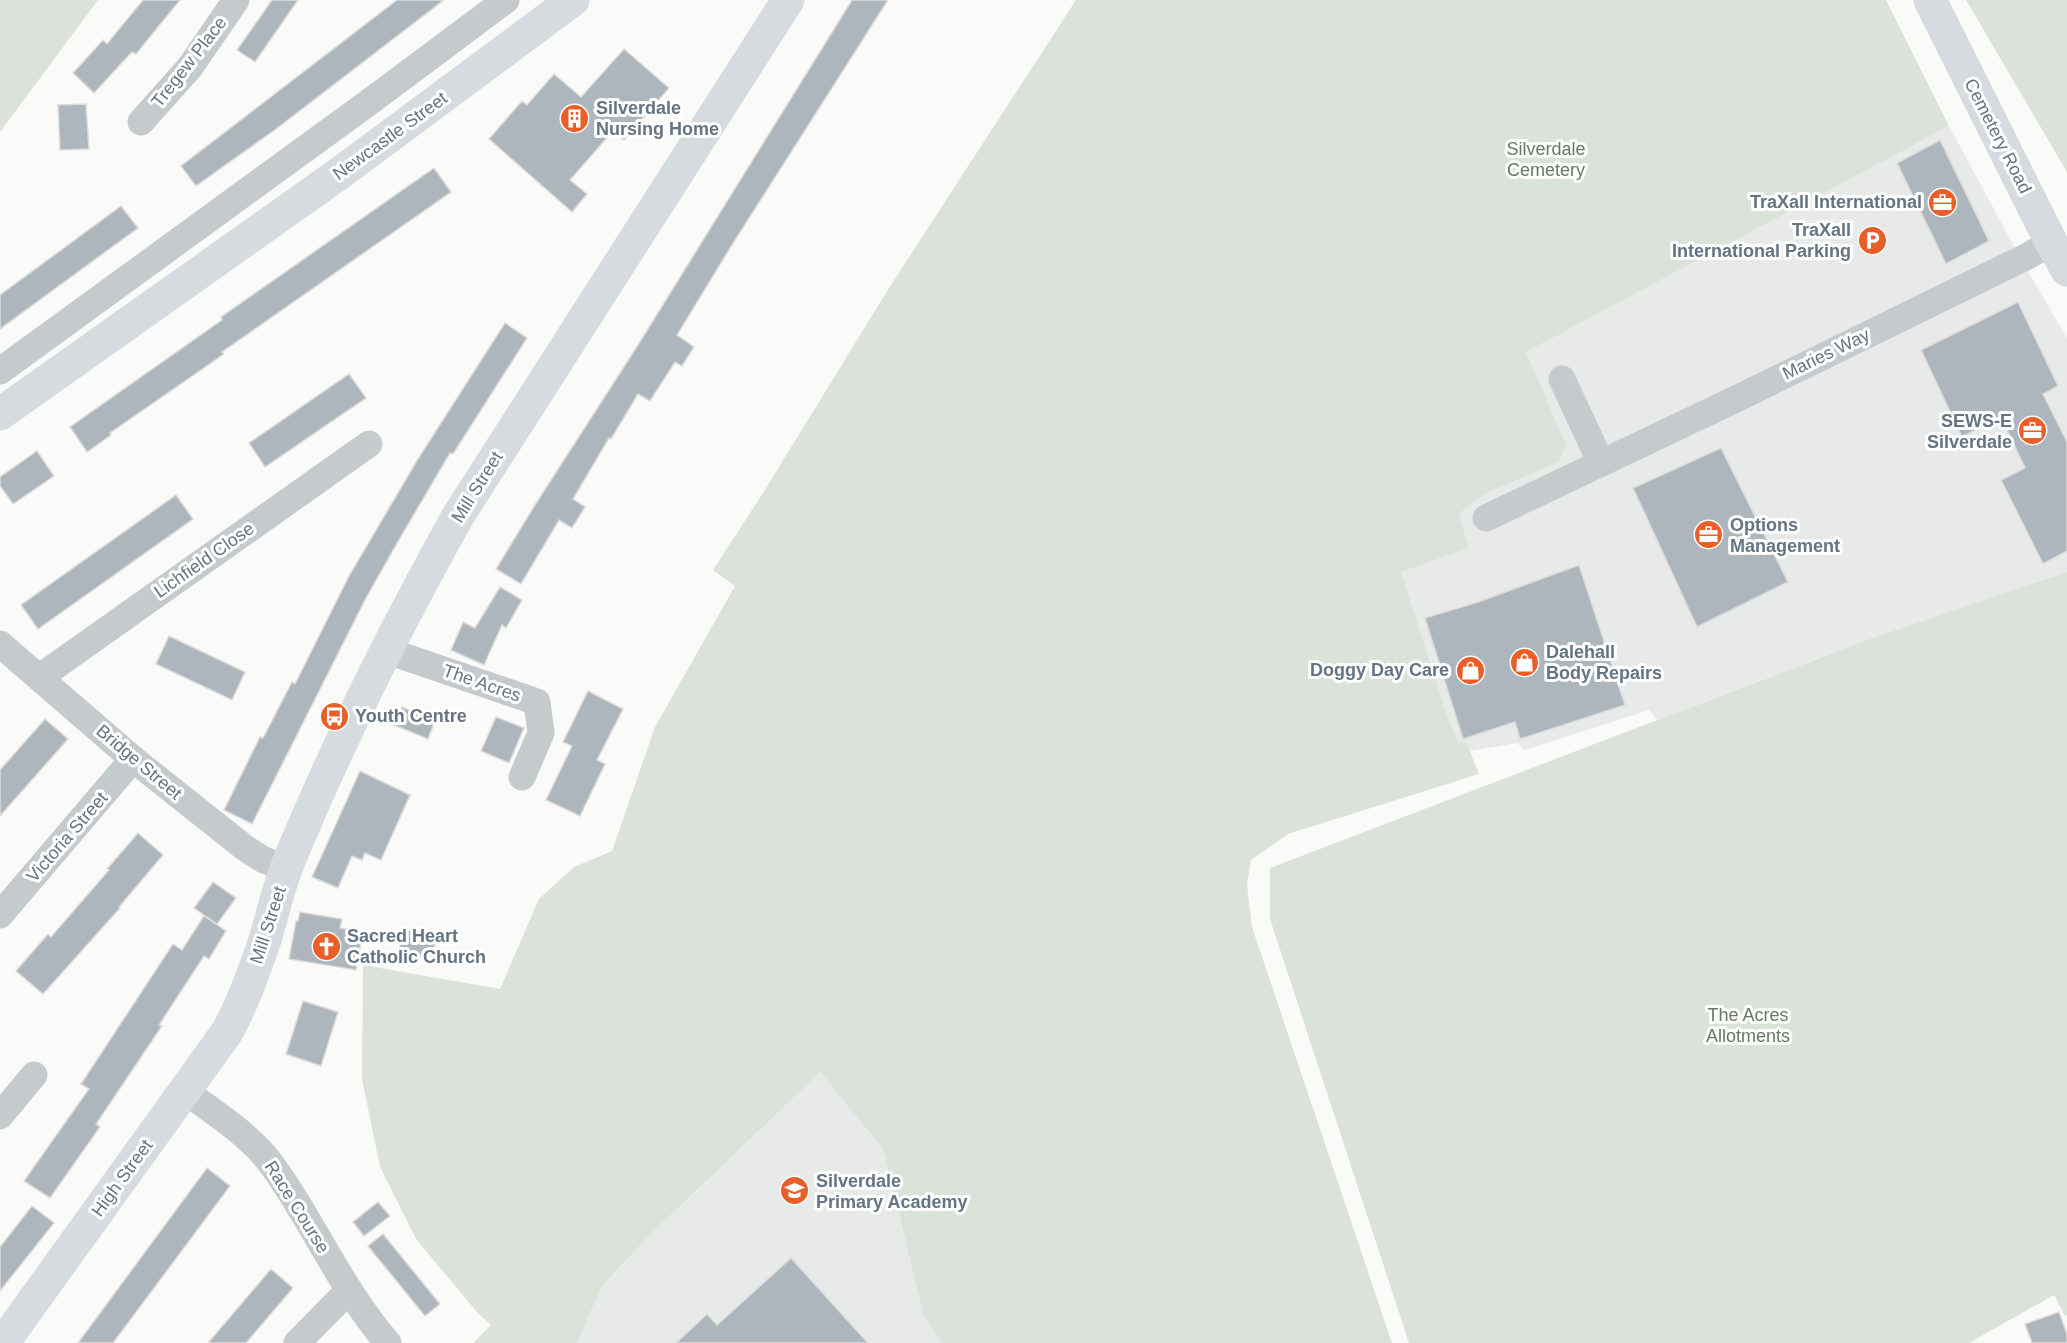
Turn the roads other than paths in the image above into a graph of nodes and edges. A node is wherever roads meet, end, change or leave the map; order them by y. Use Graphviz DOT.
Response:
graph roads {
  1 [pos="236,0"];
  2 [pos="506,0"];
  3 [pos="573,0"];
  4 [pos="788,0"];
  5 [pos="1930,0"];
  6 [pos="141,122"];
  7 [pos="184,237"];
  8 [pos="2051,242"];
  9 [pos="205,268"];
  10 [pos="2067,270"];
  11 [pos="0,371"];
  12 [pos="1562,380"];
  13 [pos="2,407"];
  14 [pos="369,444"];
  15 [pos="1600,463"];
  16 [pos="1486,518"];
  17 [pos="0,644"];
  18 [pos="385,650"];
  19 [pos="39,677"];
  20 [pos="134,759"];
  21 [pos="522,777"];
  22 [pos="286,869"];
  23 [pos="0,915"];
  24 [pos="238,1011"];
  25 [pos="34,1075"];
  26 [pos="185,1091"];
  27 [pos="0,1116"];
  28 [pos="349,1290"];
  29 [pos="3,1343"];
  30 [pos="297,1343"];
  31 [pos="388,1343"];
  1 -- 6 [label="street, Tregew Place"];
  2 -- 7 [label="street"];
  3 -- 9 [label="street, Newcastle Street"];
  4 -- 18 [label="street, Mill Street"];
  5 -- 8 [label="street, Cemetery Road"];
  7 -- 9 [label="street"];
  7 -- 11 [label="street"];
  8 -- 10 [label="street, Cemetery Road"];
  8 -- 15 [label="street, Maries Way"];
  9 -- 13 [label="street, Newcastle Street"];
  12 -- 15 [label="street"];
  14 -- 19 [label="street, Lichfield Close"];
  15 -- 16 [label="street, Maries Way"];
  17 -- 19 [label="street, Bridge Street"];
  18 -- 21 [label="street, The Acres"];
  18 -- 22 [label="street, Mill Street"];
  19 -- 20 [label="street, Bridge Street"];
  20 -- 22 [label="street, Bridge Street"];
  20 -- 23 [label="street, Victoria Street"];
  22 -- 24 [label="street, Mill Street"];
  24 -- 26 [label="street, High Street"];
  25 -- 27 [label="street"];
  26 -- 28 [label="street, Race Course"];
  26 -- 29 [label="street, High Street"];
  28 -- 30 [label="street"];
  28 -- 31 [label="street, Race Course"];
}
